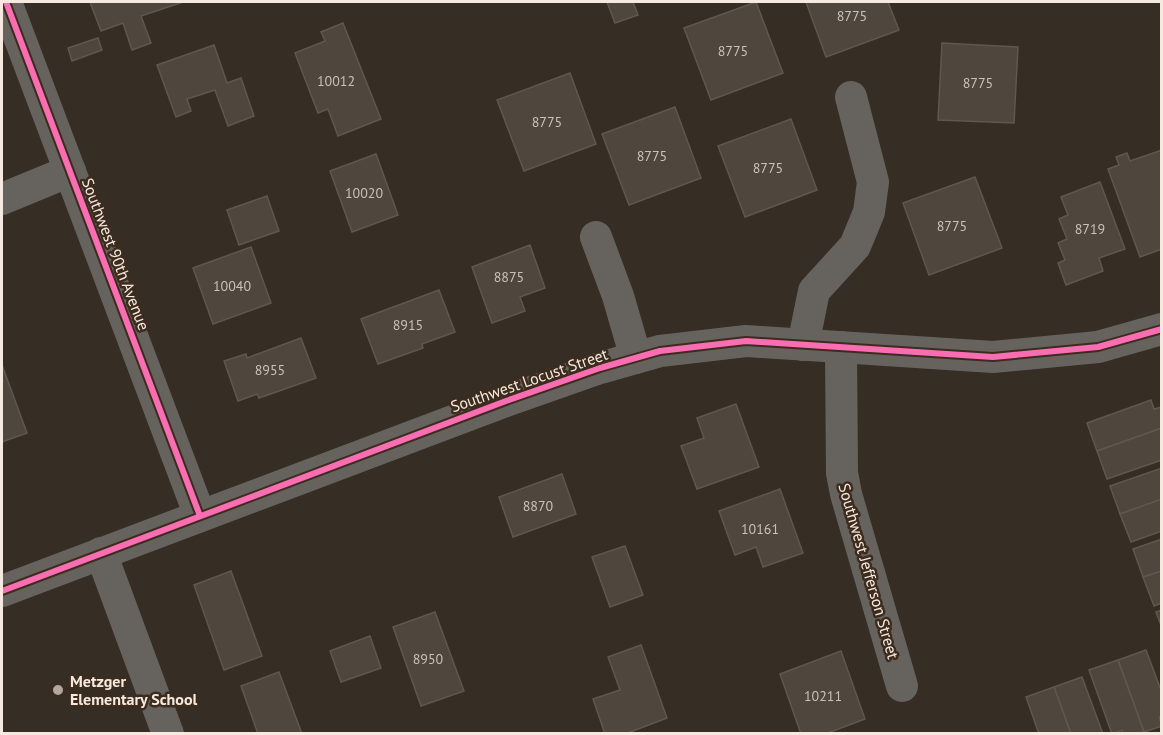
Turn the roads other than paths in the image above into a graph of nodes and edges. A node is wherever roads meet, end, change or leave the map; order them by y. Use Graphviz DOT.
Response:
graph roads {
  1 [pos="6,2"];
  2 [pos="851,97"];
  3 [pos="70,171"];
  4 [pos="2,198"];
  5 [pos="596,237"];
  6 [pos="1161,329"];
  7 [pos="803,345"];
  8 [pos="841,347"];
  9 [pos="636,358"];
  10 [pos="200,516"];
  11 [pos="101,553"];
  12 [pos="2,591"];
  13 [pos="902,686"];
  14 [pos="168,734"];
  1 -- 3 [label="street, Southwest 90th Avenue"];
  2 -- 7 [label="street"];
  3 -- 4 [label="street"];
  3 -- 10 [label="street, Southwest 90th Avenue"];
  5 -- 9 [label="street"];
  6 -- 8 [label="street, Southwest Locust Street"];
  7 -- 8 [label="street, Southwest Locust Street"];
  7 -- 9 [label="street, Southwest Locust Street"];
  8 -- 13 [label="street, Southwest Jefferson Street"];
  9 -- 10 [label="street, Southwest Locust Street"];
  10 -- 11 [label="street, Southwest Locust Street"];
  11 -- 12 [label="street, Southwest Locust Street"];
  11 -- 14 [label="street"];
}
